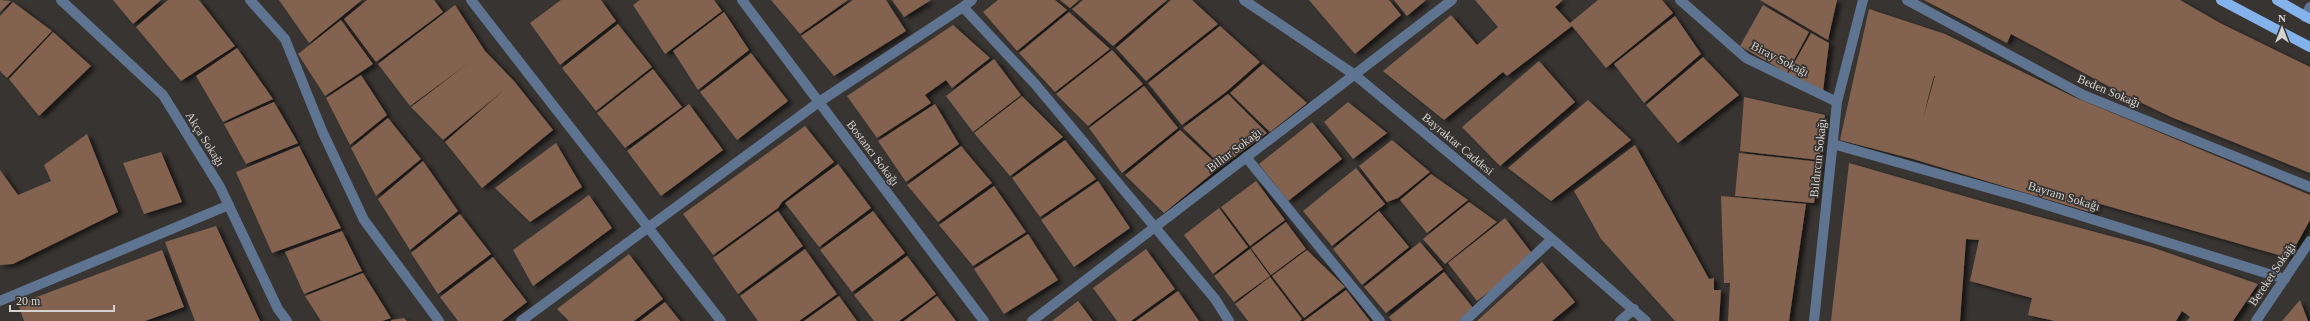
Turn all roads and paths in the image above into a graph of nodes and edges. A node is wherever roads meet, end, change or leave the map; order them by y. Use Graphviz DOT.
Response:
graph roads {
  1 [pos="61,0"];
  2 [pos="250,0"];
  3 [pos="471,0"];
  4 [pos="742,0"];
  5 [pos="972,0"];
  6 [pos="1244,0"];
  7 [pos="1452,0"];
  8 [pos="1680,0"];
  9 [pos="1863,0"];
  10 [pos="1907,0"];
  11 [pos="2221,0"];
  12 [pos="2277,0"];
  13 [pos="963,6"];
  14 [pos="2310,7"];
  15 [pos="2308,18"];
  16 [pos="2310,47"];
  17 [pos="1355,75"];
  18 [pos="819,102"];
  19 [pos="1837,102"];
  20 [pos="1833,144"];
  21 [pos="1246,157"];
  22 [pos="2310,187"];
  23 [pos="229,205"];
  24 [pos="1154,226"];
  25 [pos="649,227"];
  26 [pos="1552,239"];
  27 [pos="2310,240"];
  28 [pos="2285,279"];
  29 [pos="0,301"];
  30 [pos="1634,308"];
  31 [pos="287,321"];
  32 [pos="439,321"];
  33 [pos="521,321"];
  34 [pos="721,321"];
  35 [pos="984,321"];
  36 [pos="1032,321"];
  37 [pos="1229,321"];
  38 [pos="1380,321"];
  39 [pos="1465,321"];
  40 [pos="1620,321"];
  41 [pos="1646,321"];
  42 [pos="1814,321"];
  43 [pos="2256,321"];
  1 -- 23 [label="street, Akça Sokağı"];
  2 -- 32 [label="street"];
  3 -- 25 [label="street"];
  4 -- 18 [label="street, Bostancı Sokağı"];
  5 -- 13 [label="street"];
  6 -- 17 [label="street, Bayraktar Caddesi"];
  7 -- 17 [label="street, Billur Sokağı"];
  8 -- 19 [label="street, Biray Sokağı"];
  9 -- 19 [label="street, Bıldırcın Sokağı"];
  10 -- 22 [label="street, Beden Sokağı"];
  11 -- 16 [label="main road"];
  12 -- 15 [label="main road"];
  13 -- 18 [label="street"];
  13 -- 24 [label="street"];
  14 -- 15 [label="street"];
  17 -- 21 [label="street, Billur Sokağı"];
  17 -- 26 [label="street, Bayraktar Caddesi"];
  18 -- 25 [label="street"];
  18 -- 35 [label="street, Bostancı Sokağı"];
  19 -- 20 [label="street, Bıldırcın Sokağı"];
  20 -- 28 [label="street, Bayram Sokağı"];
  20 -- 42 [label="street, Bıldırcın Sokağı"];
  21 -- 24 [label="street, Billur Sokağı"];
  21 -- 38 [label="street"];
  23 -- 29 [label="street"];
  23 -- 31 [label="street, Akça Sokağı"];
  24 -- 36 [label="street, Billur Sokağı"];
  24 -- 37 [label="street"];
  25 -- 33 [label="street"];
  25 -- 34 [label="street"];
  26 -- 30 [label="street, Bayraktar Caddesi"];
  26 -- 39 [label="street"];
  27 -- 28 [label="street, Bereket Sokağı"];
  28 -- 43 [label="street, Bereket Sokağı"];
  30 -- 40 [label="street"];
  30 -- 41 [label="street, Bayraktar Caddesi"];
}
